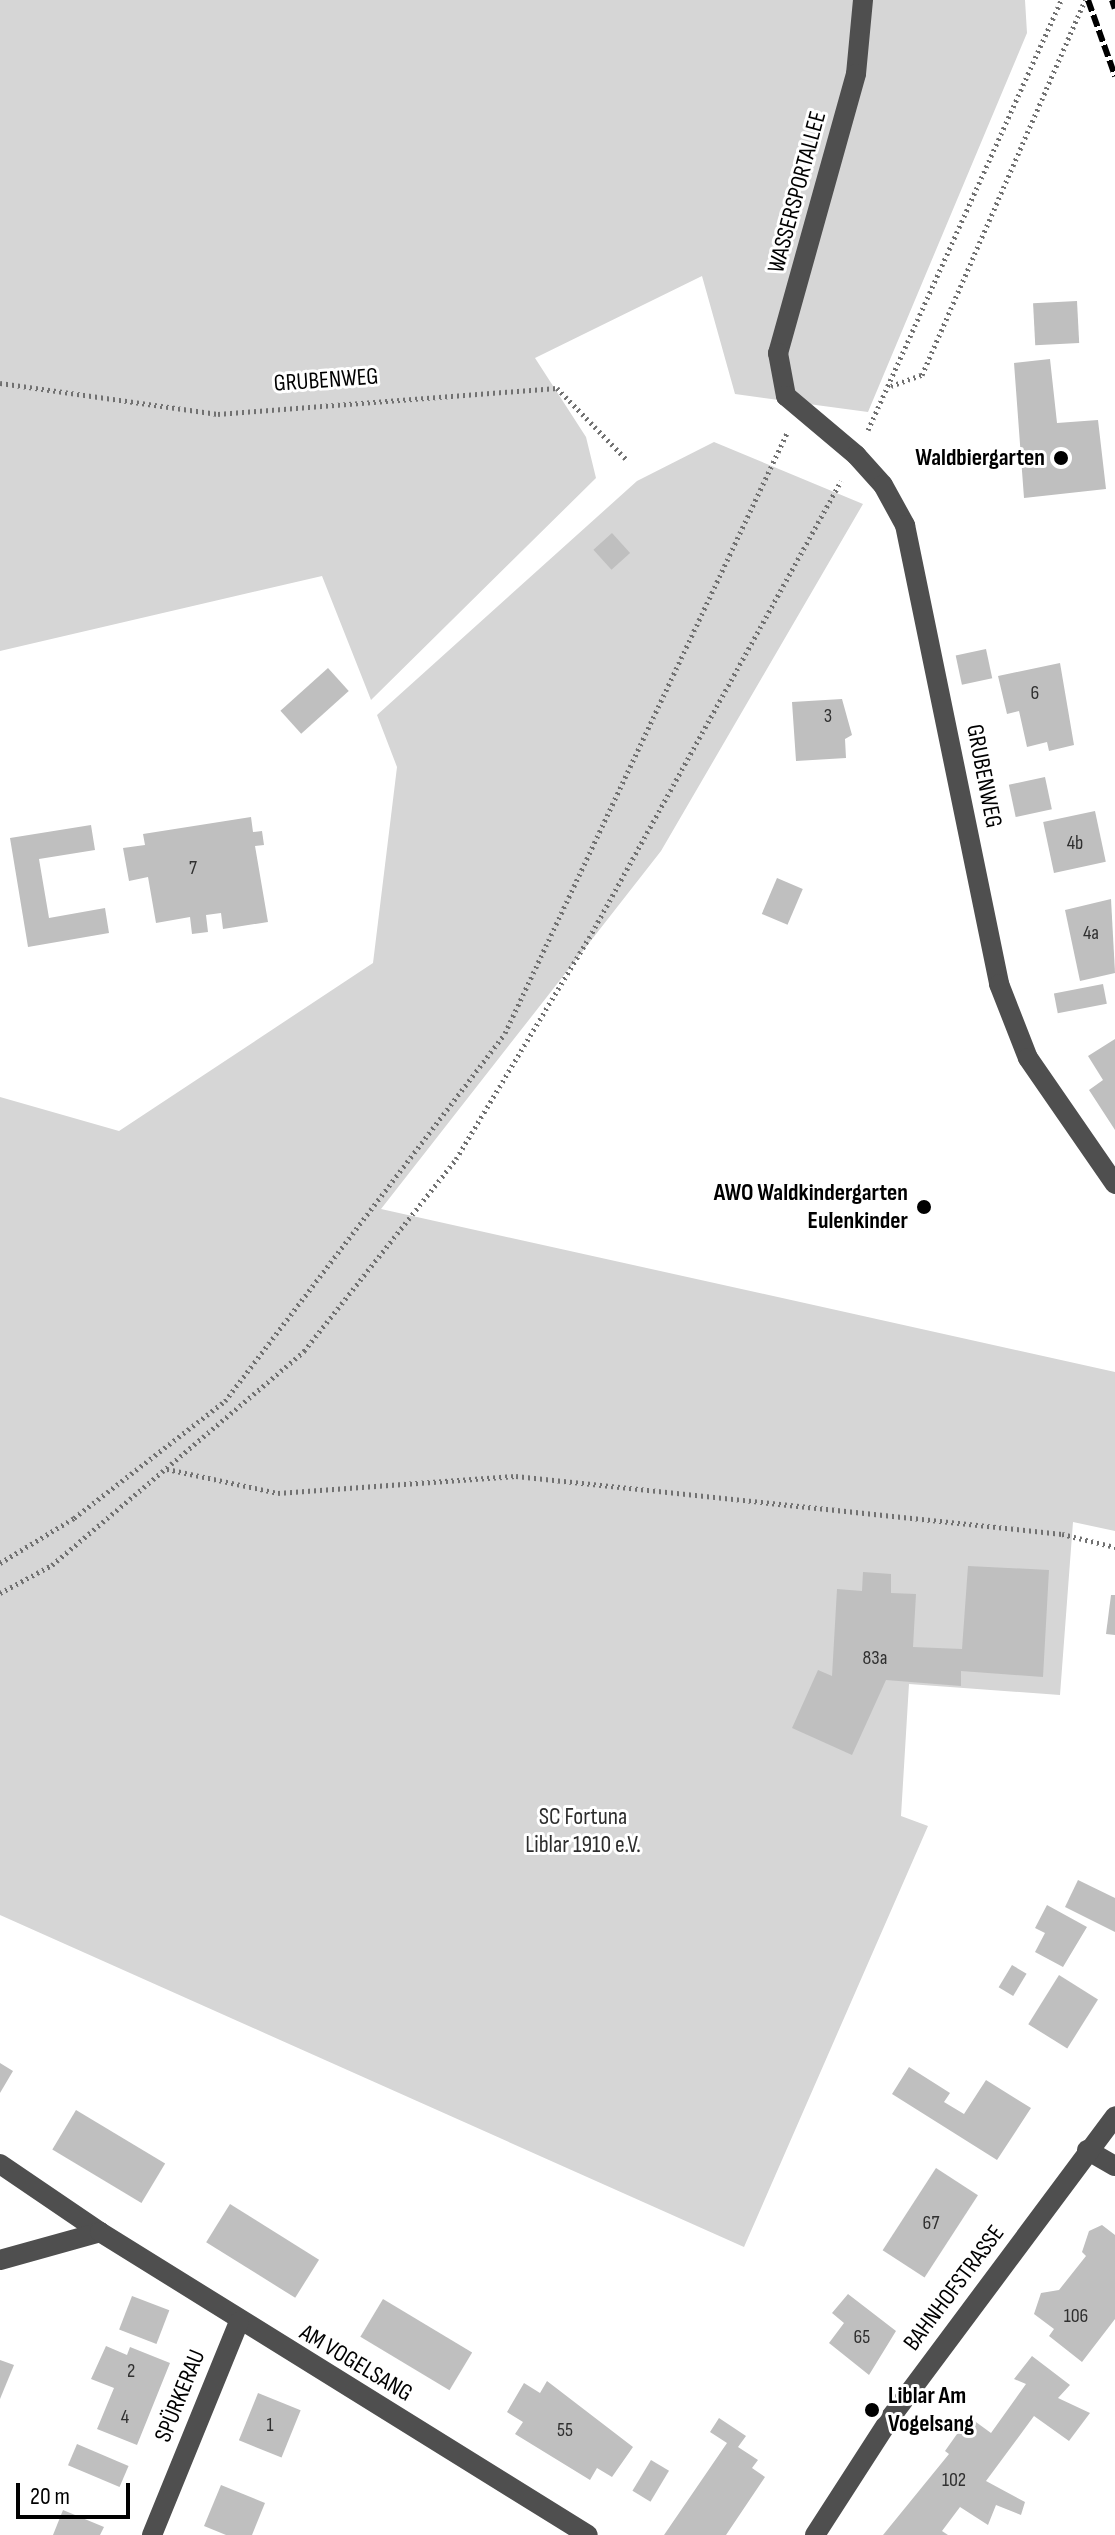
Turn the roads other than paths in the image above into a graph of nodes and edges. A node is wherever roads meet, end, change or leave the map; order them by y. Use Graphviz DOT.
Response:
graph roads {
  1 [pos="863,0"];
  2 [pos="799,409"];
  3 [pos="1115,1184"];
  4 [pos="1115,2116"];
  5 [pos="1087,2150"];
  6 [pos="0,2164"];
  7 [pos="1115,2166"];
  8 [pos="100,2232"];
  9 [pos="0,2260"];
  10 [pos="239,2322"];
  11 [pos="818,2534"];
  12 [pos="152,2535"];
  13 [pos="588,2535"];
  1 -- 2 [label="street, WASSERSPORTALLEE"];
  2 -- 3 [label="street, GRUBENWEG"];
  4 -- 5 [label="street, BAHNHOFSTRASSE"];
  5 -- 7 [label="street"];
  5 -- 11 [label="street, BAHNHOFSTRASSE"];
  6 -- 8 [label="street, AM VOGELSANG"];
  8 -- 9 [label="street"];
  8 -- 10 [label="street, AM VOGELSANG"];
  10 -- 12 [label="street, SPÜRKERAU"];
  10 -- 13 [label="street, AM VOGELSANG"];
}
